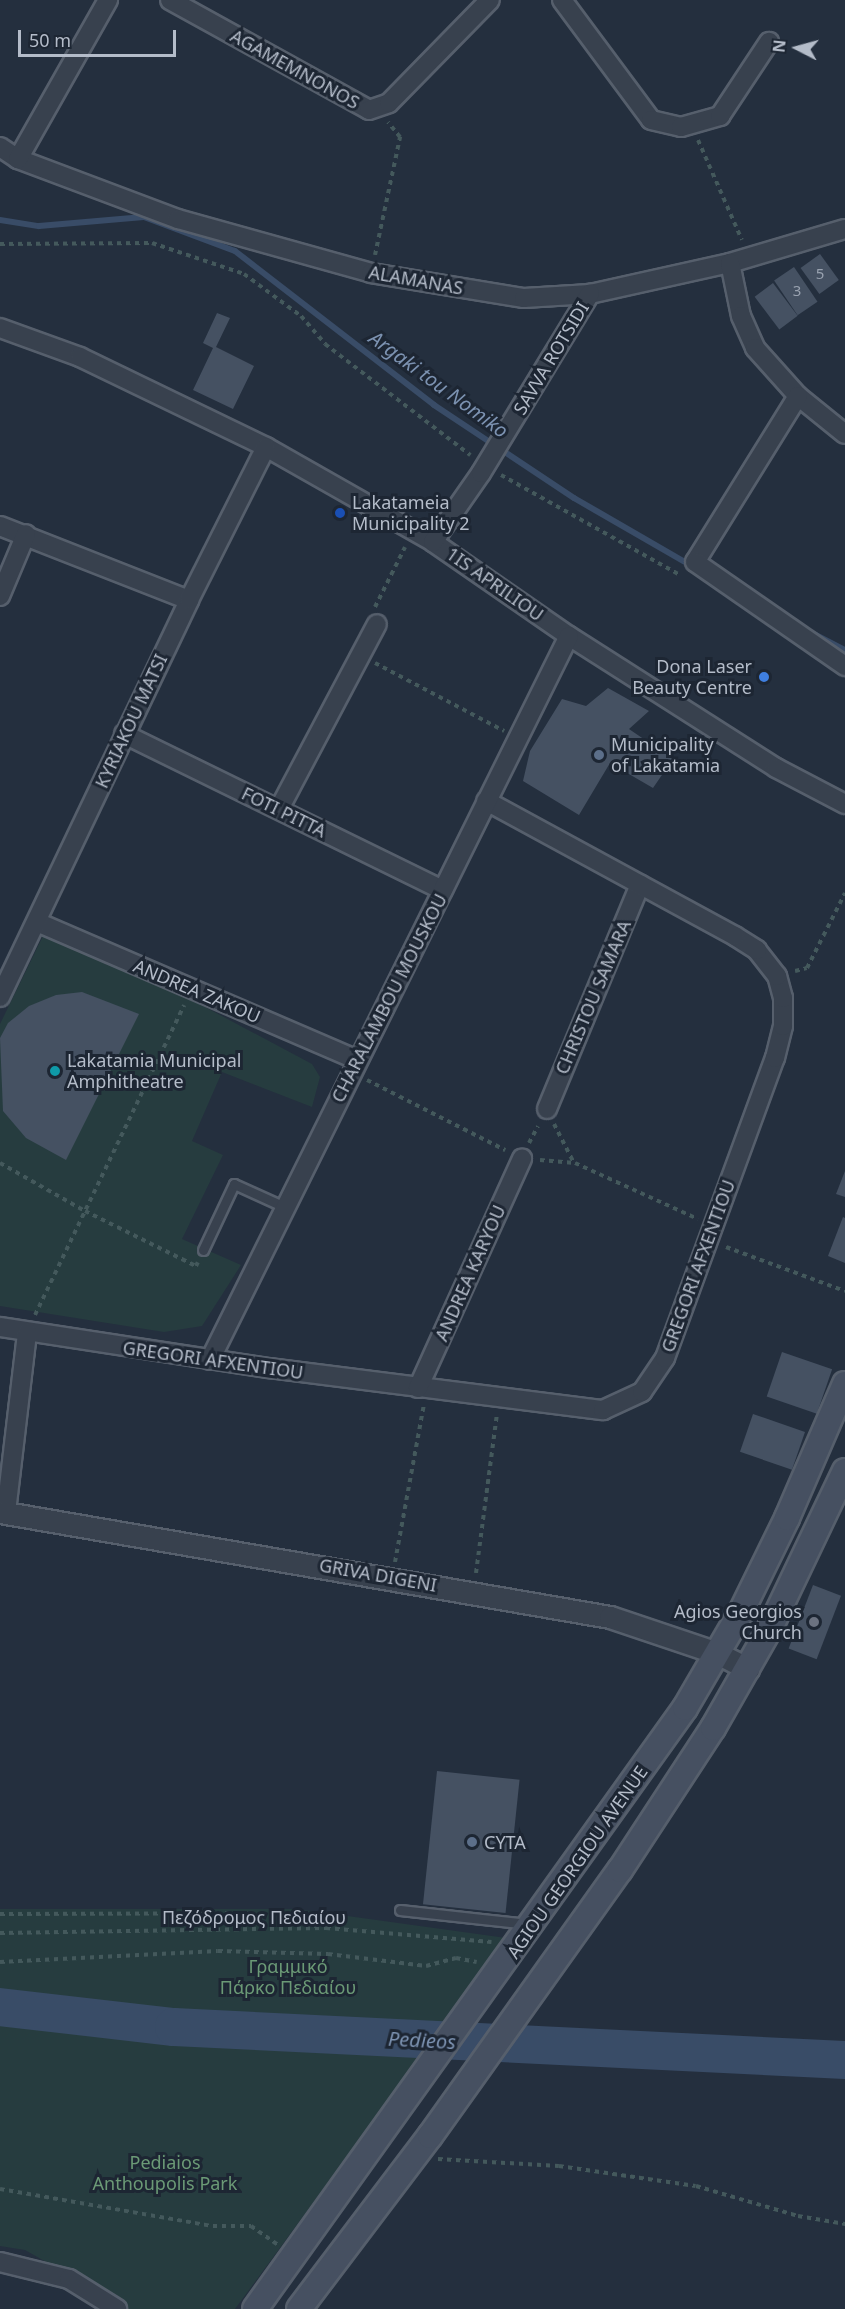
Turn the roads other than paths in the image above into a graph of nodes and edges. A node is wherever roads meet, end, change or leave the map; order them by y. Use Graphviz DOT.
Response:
graph roads {
  1 [pos="108,0"];
  2 [pos="170,0"];
  3 [pos="489,0"];
  4 [pos="562,0"];
  5 [pos="769,42"];
  6 [pos="0,147"];
  7 [pos="18,159"];
  8 [pos="845,228"];
  9 [pos="730,263"];
  10 [pos="590,294"];
  11 [pos="0,328"];
  12 [pos="798,396"];
  13 [pos="845,434"];
  14 [pos="266,447"];
  15 [pos="0,526"];
  16 [pos="26,534"];
  17 [pos="433,542"];
  18 [pos="0,596"];
  19 [pos="189,600"];
  20 [pos="378,624"];
  21 [pos="569,636"];
  22 [pos="845,666"];
  23 [pos="124,734"];
  24 [pos="486,801"];
  25 [pos="845,804"];
  26 [pos="279,809"];
  27 [pos="640,884"];
  28 [pos="443,890"];
  29 [pos="37,922"];
  30 [pos="0,998"];
  31 [pos="354,1066"];
  32 [pos="547,1109"];
  33 [pos="522,1159"];
  34 [pos="285,1207"];
  35 [pos="203,1250"];
  36 [pos="0,1327"];
  37 [pos="27,1332"];
  38 [pos="210,1360"];
  39 [pos="845,1384"];
  40 [pos="423,1388"];
  41 [pos="845,1471"];
  42 [pos="3,1512"];
  43 [pos="717,1653"];
  44 [pos="748,1669"];
  45 [pos="400,1910"];
  46 [pos="533,1926"];
  47 [pos="0,2262"];
  48 [pos="117,2309"];
  49 [pos="255,2309"];
  50 [pos="299,2309"];
  1 -- 7 [label="street"];
  2 -- 3 [label="street, AGAMEMNONOS"];
  4 -- 5 [label="street"];
  6 -- 7 [label="street, ALAMANAS"];
  7 -- 10 [label="street, ALAMANAS"];
  8 -- 9 [label="street, ALAMANAS"];
  9 -- 10 [label="street, ALAMANAS"];
  9 -- 12 [label="street"];
  10 -- 17 [label="street, SAVVA ROTSIDI"];
  11 -- 14 [label="street, 1IS APRILIOU"];
  12 -- 13 [label="street"];
  12 -- 22 [label="street"];
  14 -- 17 [label="street, 1IS APRILIOU"];
  14 -- 19 [label="street, KYRIAKOU MATSI"];
  15 -- 16 [label="street"];
  16 -- 18 [label="street"];
  16 -- 19 [label="street"];
  17 -- 21 [label="street, 1IS APRILIOU"];
  19 -- 23 [label="street, KYRIAKOU MATSI"];
  20 -- 26 [label="street"];
  21 -- 24 [label="street, CHARALAMBOU MOUSKOU"];
  21 -- 25 [label="street, 1IS APRILIOU"];
  23 -- 26 [label="street, FOTI PITTA"];
  23 -- 29 [label="street, KYRIAKOU MATSI"];
  24 -- 27 [label="street, GREGORI AFXENTIOU"];
  24 -- 28 [label="street, CHARALAMBOU MOUSKOU"];
  26 -- 28 [label="street, FOTI PITTA"];
  27 -- 32 [label="street, CHRISTOU SAMARA"];
  27 -- 40 [label="street, GREGORI AFXENTIOU"];
  28 -- 31 [label="street, CHARALAMBOU MOUSKOU"];
  29 -- 30 [label="street, KYRIAKOU MATSI"];
  29 -- 31 [label="street, ANDREA ZAKOU"];
  31 -- 34 [label="street, CHARALAMBOU MOUSKOU"];
  33 -- 40 [label="street, ANDREA KARYOU"];
  34 -- 35 [label="lane"];
  34 -- 38 [label="street, CHARALAMBOU MOUSKOU"];
  36 -- 37 [label="street, GREGORI AFXENTIOU"];
  37 -- 38 [label="street, GREGORI AFXENTIOU"];
  37 -- 42 [label="street"];
  38 -- 40 [label="street, GREGORI AFXENTIOU"];
  39 -- 43 [label="main road, AGIOU GEORGIOU AVENUE"];
  41 -- 44 [label="main road, AGIOU GEORGIOU AVENUE"];
  42 -- 43 [label="street, GRIVA DIGENI"];
  43 -- 44 [label="street, GRIVA DIGENI"];
  43 -- 46 [label="main road, AGIOU GEORGIOU AVENUE"];
  44 -- 50 [label="main road, AGIOU GEORGIOU AVENUE"];
  45 -- 46 [label="lane"];
  46 -- 49 [label="main road, AGIOU GEORGIOU AVENUE"];
  47 -- 48 [label="street"];
}
